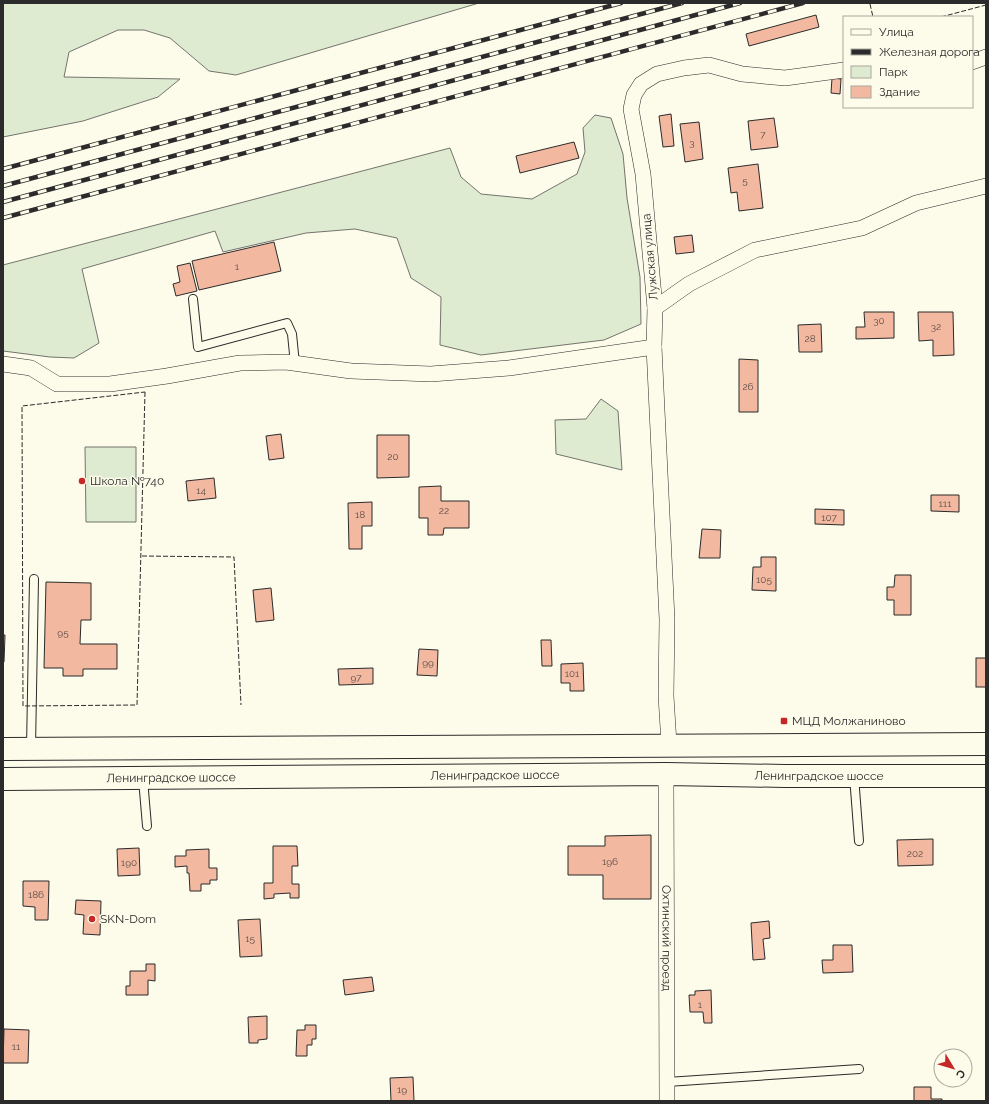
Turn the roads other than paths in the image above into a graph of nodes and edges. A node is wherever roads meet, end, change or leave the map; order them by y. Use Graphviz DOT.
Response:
graph roads {
  1 [pos="986,57"];
  2 [pos="973,62"];
  3 [pos="843,70"];
  4 [pos="986,186"];
  5 [pos="193,299"];
  6 [pos="655,308"];
  7 [pos="654,346"];
  8 [pos="3,364"];
  9 [pos="295,364"];
  10 [pos="34,579"];
  11 [pos="669,744"];
  12 [pos="986,744"];
  13 [pos="31,748"];
  14 [pos="3,749"];
  15 [pos="666,774"];
  16 [pos="854,776"];
  17 [pos="986,776"];
  18 [pos="142,777"];
  19 [pos="3,779"];
  20 [pos="146,826"];
  21 [pos="859,841"];
  22 [pos="858,1069"];
  23 [pos="667,1082"];
  24 [pos="667,1101"];
  1 -- 2 [label="street"];
  3 -- 6 [label="street, Лужская улица"];
  4 -- 6 [label="street, Лужская улица"];
  5 -- 9 [label="lane"];
  6 -- 7 [label="street"];
  7 -- 9 [label="street"];
  7 -- 11 [label="street"];
  8 -- 9 [label="street"];
  10 -- 13 [label="lane"];
  11 -- 12 [label="highway"];
  11 -- 13 [label="highway"];
  13 -- 14 [label="highway"];
  15 -- 16 [label="highway, Ленинградское шоссе"];
  15 -- 18 [label="highway, Ленинградское шоссе"];
  15 -- 23 [label="street, Охтинский проезд"];
  16 -- 17 [label="highway, Ленинградское шоссе"];
  16 -- 21 [label="lane"];
  18 -- 19 [label="highway, Ленинградское шоссе"];
  18 -- 20 [label="lane"];
  22 -- 23 [label="lane"];
  23 -- 24 [label="street, Охтинский проезд"];
}
